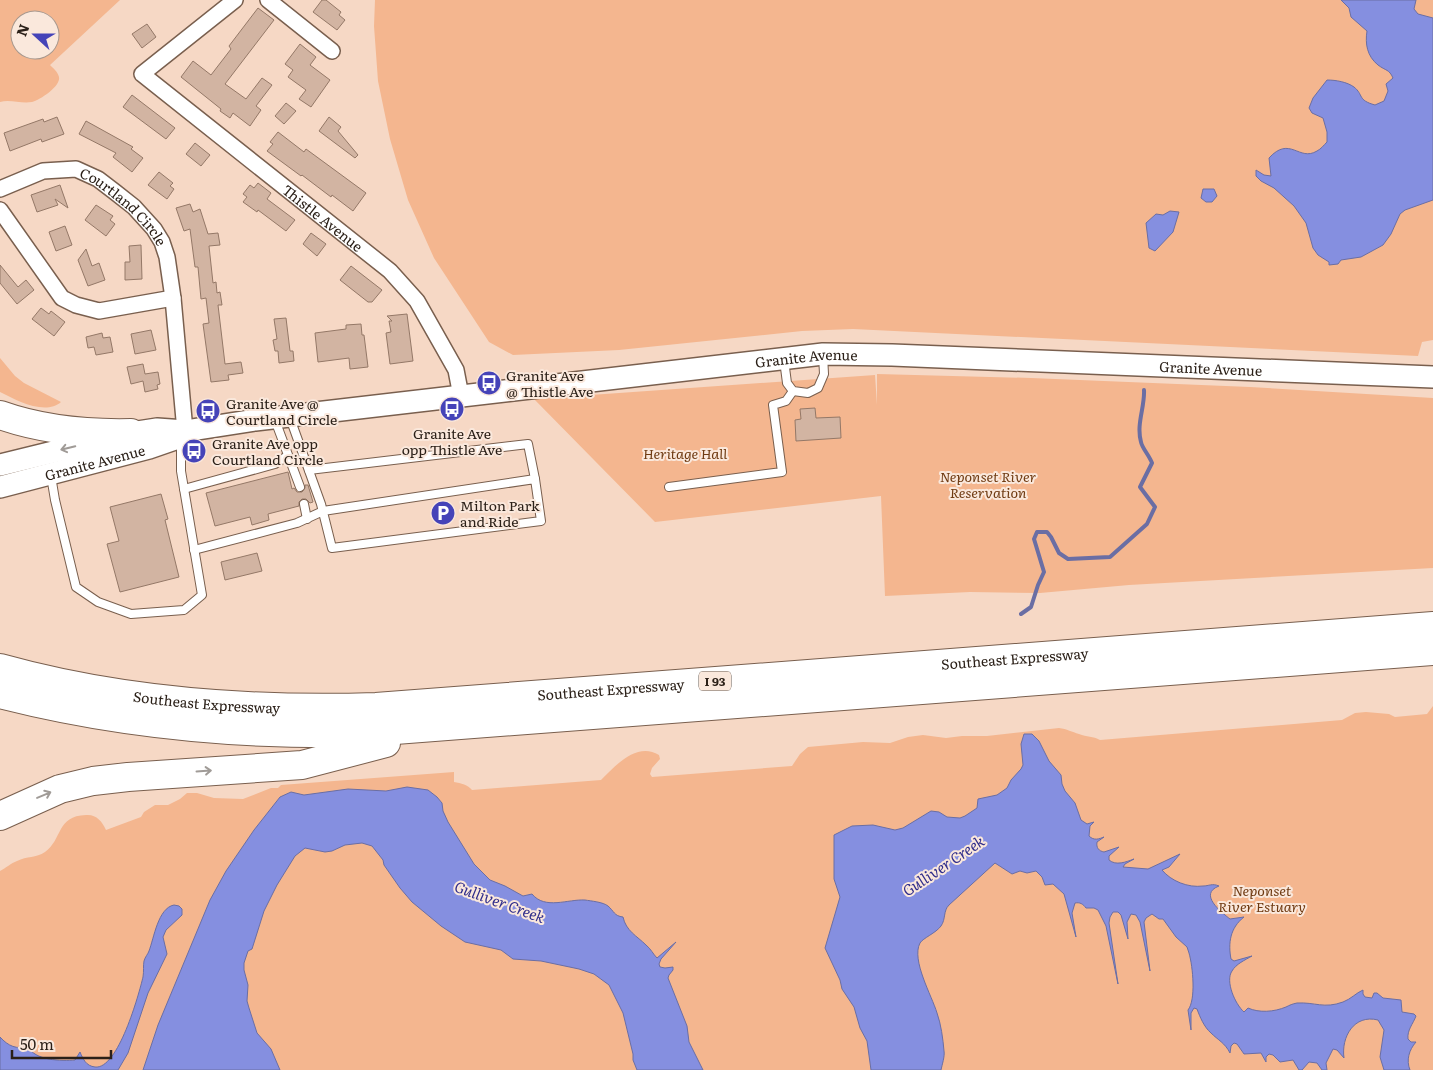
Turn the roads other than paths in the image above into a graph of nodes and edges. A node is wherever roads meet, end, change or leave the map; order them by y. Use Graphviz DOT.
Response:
graph roads {
  1 [pos="235,0"];
  2 [pos="268,0"];
  3 [pos="332,52"];
  4 [pos="0,189"];
  5 [pos="0,210"];
  6 [pos="174,298"];
  7 [pos="823,354"];
  8 [pos="784,358"];
  9 [pos="1433,376"];
  10 [pos="793,391"];
  11 [pos="461,396"];
  12 [pos="0,415"];
  13 [pos="282,417"];
  14 [pos="185,431"];
  15 [pos="131,433"];
  16 [pos="287,456"];
  17 [pos="0,465"];
  18 [pos="309,470"];
  19 [pos="50,474"];
  20 [pos="536,479"];
  21 [pos="0,487"];
  22 [pos="300,487"];
  23 [pos="670,487"];
  24 [pos="184,489"];
  25 [pos="304,504"];
  26 [pos="323,511"];
  27 [pos="307,519"];
  28 [pos="194,550"];
  29 [pos="1433,626"];
  30 [pos="1433,636"];
  31 [pos="1433,651"];
  32 [pos="1433,665"];
  33 [pos="0,668"];
  34 [pos="0,679"];
  35 [pos="0,694"];
  36 [pos="0,706"];
  37 [pos="387,743"];
  38 [pos="0,816"];
  1 -- 11 [label="street, Thistle Avenue"];
  2 -- 3 [label="street"];
  4 -- 6 [label="street, Courtland Circle"];
  5 -- 6 [label="street"];
  6 -- 14 [label="street, Courtland Circle"];
  7 -- 8 [label="main road, Granite Avenue"];
  7 -- 9 [label="main road, Granite Avenue"];
  7 -- 10 [label="lane"];
  8 -- 10 [label="lane"];
  8 -- 11 [label="main road, Granite Avenue"];
  10 -- 23 [label="lane"];
  11 -- 13 [label="main road, Granite Avenue"];
  12 -- 15 [label="highway"];
  13 -- 14 [label="main road, Granite Avenue"];
  13 -- 16 [label="lane"];
  13 -- 18 [label="lane"];
  14 -- 15 [label="main road, Granite Avenue"];
  14 -- 19 [label="main road, Granite Avenue"];
  14 -- 24 [label="lane"];
  15 -- 17 [label="main road, Granite Avenue, one-way"];
  16 -- 22 [label="lane"];
  16 -- 24 [label="lane"];
  18 -- 20 [label="lane"];
  18 -- 26 [label="lane"];
  19 -- 21 [label="main road, Granite Avenue"];
  19 -- 28 [label="lane"];
  20 -- 26 [label="lane"];
  20 -- 26 [label="lane"];
  24 -- 28 [label="lane"];
  25 -- 27 [label="lane"];
  26 -- 27 [label="lane"];
  27 -- 28 [label="lane"];
  29 -- 33 [label="highway, Southeast Expressway / I 93"];
  30 -- 34 [label="highway, I 93"];
  31 -- 35 [label="highway, I 93"];
  32 -- 37 [label="highway"];
  36 -- 37 [label="highway"];
  38 -- 37 [label="highway, one-way"];
}
